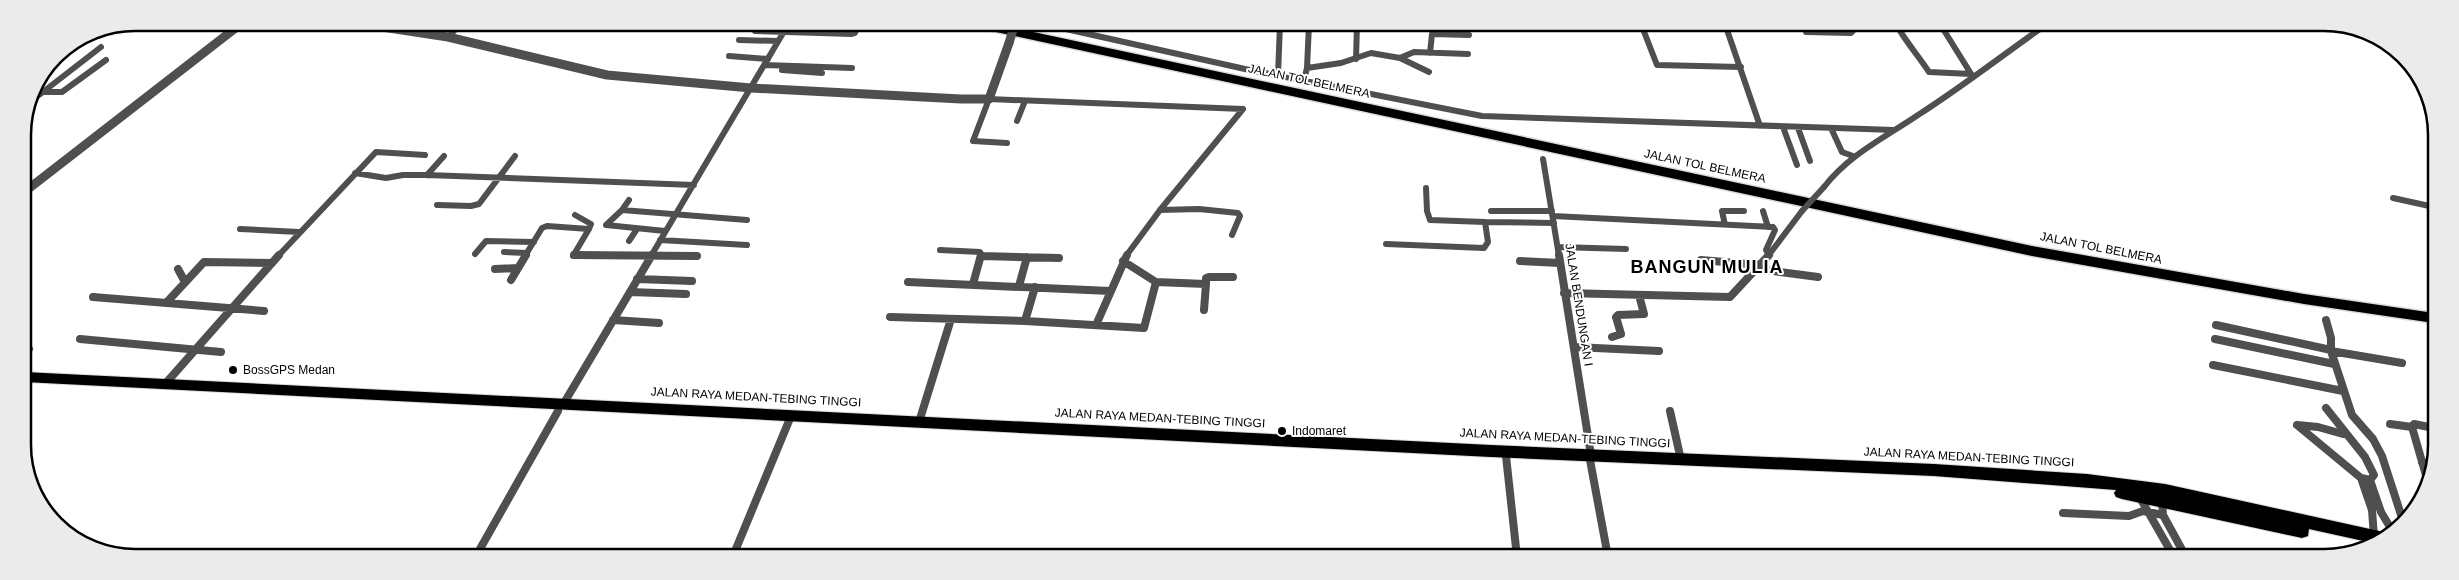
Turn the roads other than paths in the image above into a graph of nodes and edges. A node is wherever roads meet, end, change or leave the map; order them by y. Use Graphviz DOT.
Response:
graph roads {
  1 [pos="232,31"];
  2 [pos="409,31"];
  3 [pos="454,31"];
  4 [pos="756,31"];
  5 [pos="856,31"];
  6 [pos="1012,31"];
  7 [pos="1013,31"];
  8 [pos="1036,31"];
  9 [pos="1076,31"];
  10 [pos="1280,31"];
  11 [pos="1309,31"];
  12 [pos="1357,31"];
  13 [pos="1644,31"];
  14 [pos="1728,31"];
  15 [pos="1853,31"];
  16 [pos="1900,31"];
  17 [pos="1944,31"];
  18 [pos="2037,31"];
  19 [pos="783,32"];
  20 [pos="1806,32"];
  21 [pos="1469,35"];
  22 [pos="448,37"];
  23 [pos="739,40"];
  24 [pos="778,41"];
  25 [pos="101,47"];
  26 [pos="1430,53"];
  27 [pos="1468,54"];
  28 [pos="729,56"];
  29 [pos="1400,58"];
  30 [pos="1356,59"];
  31 [pos="106,60"];
  32 [pos="765,64"];
  33 [pos="1741,67"];
  34 [pos="852,68"];
  35 [pos="1307,68"];
  36 [pos="1429,72"];
  37 [pos="822,73"];
  38 [pos="1278,75"];
  39 [pos="1972,76"];
  40 [pos="1304,80"];
  41 [pos="751,88"];
  42 [pos="42,93"];
  43 [pos="40,95"];
  44 [pos="989,99"];
  45 [pos="1025,101"];
  46 [pos="1017,121"];
  47 [pos="1760,126"];
  48 [pos="1782,127"];
  49 [pos="1798,128"];
  50 [pos="1831,128"];
  51 [pos="1894,130"];
  52 [pos="1007,142"];
  53 [pos="425,155"];
  54 [pos="444,156"];
  55 [pos="515,156"];
  56 [pos="1853,156"];
  57 [pos="1543,159"];
  58 [pos="1810,161"];
  59 [pos="1797,165"];
  60 [pos="355,173"];
  61 [pos="428,175"];
  62 [pos="499,178"];
  63 [pos="694,185"];
  64 [pos="31,187"];
  65 [pos="1426,188"];
  66 [pos="2393,198"];
  67 [pos="629,200"];
  68 [pos="437,204"];
  69 [pos="2428,206"];
  70 [pos="622,210"];
  71 [pos="1160,210"];
  72 [pos="1490,211"];
  73 [pos="1744,211"];
  74 [pos="1763,211"];
  75 [pos="676,213"];
  76 [pos="575,215"];
  77 [pos="1553,217"];
  78 [pos="747,220"];
  79 [pos="1485,222"];
  80 [pos="1726,225"];
  81 [pos="1768,227"];
  82 [pos="589,228"];
  83 [pos="637,228"];
  84 [pos="240,229"];
  85 [pos="665,231"];
  86 [pos="299,232"];
  87 [pos="1232,235"];
  88 [pos="660,240"];
  89 [pos="629,241"];
  90 [pos="534,242"];
  91 [pos="1386,244"];
  92 [pos="747,245"];
  93 [pos="1558,247"];
  94 [pos="1626,249"];
  95 [pos="2040,249"];
  96 [pos="940,250"];
  97 [pos="504,252"];
  98 [pos="528,253"];
  99 [pos="1768,253"];
  100 [pos="475,254"];
  101 [pos="651,256"];
  102 [pos="697,256"];
  103 [pos="982,256"];
  104 [pos="1027,258"];
  105 [pos="1059,258"];
  106 [pos="1701,260"];
  107 [pos="1123,261"];
  108 [pos="1520,261"];
  109 [pos="272,263"];
  110 [pos="1560,263"];
  111 [pos="1759,267"];
  112 [pos="518,268"];
  113 [pos="178,269"];
  114 [pos="495,269"];
  115 [pos="1233,277"];
  116 [pos="1818,277"];
  117 [pos="637,279"];
  118 [pos="511,280"];
  119 [pos="692,281"];
  120 [pos="185,282"];
  121 [pos="908,282"];
  122 [pos="1156,282"];
  123 [pos="972,284"];
  124 [pos="1206,284"];
  125 [pos="1019,286"];
  126 [pos="1036,287"];
  127 [pos="1110,291"];
  128 [pos="630,292"];
  129 [pos="1564,293"];
  130 [pos="686,294"];
  131 [pos="1639,295"];
  132 [pos="93,297"];
  133 [pos="167,302"];
  134 [pos="235,307"];
  135 [pos="1204,310"];
  136 [pos="2428,311"];
  137 [pos="264,312"];
  138 [pos="890,317"];
  139 [pos="2428,317"];
  140 [pos="951,319"];
  141 [pos="613,320"];
  142 [pos="2326,320"];
  143 [pos="1025,321"];
  144 [pos="659,323"];
  145 [pos="1096,325"];
  146 [pos="2216,325"];
  147 [pos="1612,337"];
  148 [pos="80,339"];
  149 [pos="2215,339"];
  150 [pos="1574,347"];
  151 [pos="198,350"];
  152 [pos="2331,350"];
  153 [pos="1659,351"];
  154 [pos="220,352"];
  155 [pos="2402,363"];
  156 [pos="2334,364"];
  157 [pos="2213,365"];
  158 [pos="31,377"];
  159 [pos="166,383"];
  160 [pos="31,384"];
  161 [pos="2343,391"];
  162 [pos="561,407"];
  163 [pos="2326,408"];
  164 [pos="1670,411"];
  165 [pos="790,419"];
  166 [pos="919,422"];
  167 [pos="2390,424"];
  168 [pos="2428,426"];
  169 [pos="2412,427"];
  170 [pos="2345,435"];
  171 [pos="1506,456"];
  172 [pos="1591,458"];
  173 [pos="1681,460"];
  174 [pos="2422,462"];
  175 [pos="2426,463"];
  176 [pos="2424,470"];
  177 [pos="2366,479"];
  178 [pos="2138,496"];
  179 [pos="2162,508"];
  180 [pos="2376,511"];
  181 [pos="2148,512"];
  182 [pos="2063,513"];
  183 [pos="2401,514"];
  184 [pos="2287,523"];
  185 [pos="2388,526"];
  186 [pos="2326,531"];
  187 [pos="2373,536"];
  188 [pos="2369,538"];
  189 [pos="480,549"];
  190 [pos="736,549"];
  191 [pos="1517,549"];
  192 [pos="1607,549"];
  193 [pos="2169,549"];
  194 [pos="2182,549"];
  1 -- 64 [label="street"];
  2 -- 22 [label="street"];
  3 -- 22 [label="street"];
  4 -- 19 [label="street"];
  5 -- 19 [label="street"];
  6 -- 95 [label="highway, JALAN TOL BELMERA"];
  7 -- 44 [label="street, bridge"];
  8 -- 95 [label="highway, JALAN TOL BELMERA"];
  9 -- 38 [label="street"];
  10 -- 38 [label="street"];
  11 -- 35 [label="street"];
  12 -- 30 [label="street"];
  13 -- 33 [label="street"];
  14 -- 33 [label="street"];
  15 -- 20 [label="street"];
  16 -- 39 [label="street"];
  17 -- 39 [label="street"];
  18 -- 39 [label="street"];
  19 -- 24 [label="street"];
  21 -- 26 [label="street"];
  22 -- 41 [label="street"];
  23 -- 24 [label="street"];
  24 -- 32 [label="street"];
  25 -- 42 [label="street"];
  26 -- 27 [label="street"];
  26 -- 29 [label="street"];
  28 -- 32 [label="street"];
  29 -- 30 [label="street"];
  29 -- 36 [label="street"];
  30 -- 35 [label="street"];
  31 -- 42 [label="street"];
  32 -- 34 [label="street"];
  32 -- 37 [label="street"];
  32 -- 41 [label="street"];
  33 -- 47 [label="street"];
  35 -- 40 [label="street"];
  38 -- 40 [label="street"];
  39 -- 51 [label="street"];
  40 -- 47 [label="street"];
  41 -- 44 [label="street"];
  41 -- 63 [label="street"];
  42 -- 43 [label="street"];
  44 -- 45 [label="street"];
  44 -- 52 [label="street"];
  45 -- 46 [label="street"];
  45 -- 71 [label="street"];
  47 -- 48 [label="street"];
  48 -- 49 [label="street"];
  48 -- 59 [label="street"];
  49 -- 50 [label="street"];
  49 -- 58 [label="street"];
  50 -- 51 [label="street"];
  50 -- 56 [label="street"];
  51 -- 56 [label="street"];
  53 -- 60 [label="street"];
  54 -- 61 [label="street"];
  55 -- 62 [label="street"];
  56 -- 99 [label="street, bridge"];
  57 -- 77 [label="street, JALAN BENDUNGAN I"];
  60 -- 61 [label="street"];
  60 -- 86 [label="street"];
  61 -- 62 [label="street"];
  62 -- 63 [label="street"];
  62 -- 68 [label="street"];
  63 -- 75 [label="street"];
  65 -- 79 [label="street"];
  66 -- 69 [label="street"];
  67 -- 70 [label="street"];
  70 -- 75 [label="street"];
  70 -- 83 [label="street"];
  71 -- 87 [label="street"];
  71 -- 107 [label="street"];
  72 -- 77 [label="street"];
  73 -- 80 [label="street"];
  74 -- 81 [label="street"];
  75 -- 78 [label="street"];
  75 -- 85 [label="street"];
  76 -- 82 [label="street"];
  77 -- 79 [label="street"];
  77 -- 80 [label="street"];
  77 -- 93 [label="street, JALAN BENDUNGAN I"];
  79 -- 91 [label="street"];
  80 -- 81 [label="street"];
  81 -- 99 [label="street"];
  82 -- 90 [label="street"];
  82 -- 101 [label="street"];
  83 -- 85 [label="street"];
  83 -- 89 [label="street"];
  84 -- 86 [label="street"];
  85 -- 88 [label="street"];
  86 -- 109 [label="street"];
  88 -- 92 [label="street"];
  88 -- 101 [label="street"];
  90 -- 98 [label="street"];
  90 -- 100 [label="street"];
  93 -- 94 [label="street"];
  93 -- 110 [label="street, JALAN BENDUNGAN I"];
  95 -- 136 [label="highway, JALAN TOL BELMERA"];
  95 -- 139 [label="highway, JALAN TOL BELMERA"];
  96 -- 103 [label="street"];
  97 -- 98 [label="street"];
  98 -- 112 [label="street"];
  99 -- 111 [label="street"];
  101 -- 102 [label="street"];
  101 -- 117 [label="street"];
  103 -- 104 [label="street"];
  103 -- 123 [label="street"];
  104 -- 105 [label="street"];
  104 -- 125 [label="street"];
  106 -- 111 [label="street"];
  107 -- 122 [label="street"];
  107 -- 127 [label="street"];
  108 -- 110 [label="street"];
  109 -- 120 [label="street"];
  109 -- 134 [label="street"];
  110 -- 129 [label="street, JALAN BENDUNGAN I"];
  111 -- 116 [label="street"];
  111 -- 131 [label="street"];
  112 -- 114 [label="street"];
  112 -- 118 [label="street"];
  113 -- 120 [label="street"];
  115 -- 124 [label="street"];
  117 -- 119 [label="street"];
  117 -- 128 [label="street"];
  120 -- 133 [label="street"];
  121 -- 123 [label="street"];
  122 -- 124 [label="street"];
  122 -- 145 [label="street"];
  123 -- 125 [label="street"];
  124 -- 135 [label="street"];
  125 -- 126 [label="street"];
  126 -- 127 [label="street"];
  126 -- 143 [label="street"];
  127 -- 145 [label="street"];
  128 -- 130 [label="street"];
  128 -- 141 [label="street"];
  129 -- 131 [label="street"];
  129 -- 150 [label="street, JALAN BENDUNGAN I"];
  131 -- 147 [label="street"];
  132 -- 133 [label="street"];
  133 -- 134 [label="street"];
  134 -- 137 [label="street"];
  134 -- 151 [label="street"];
  138 -- 140 [label="street"];
  140 -- 143 [label="street"];
  140 -- 166 [label="street"];
  141 -- 144 [label="street"];
  141 -- 162 [label="street"];
  142 -- 152 [label="street"];
  143 -- 145 [label="street"];
  146 -- 152 [label="street"];
  148 -- 151 [label="street"];
  149 -- 156 [label="street"];
  150 -- 153 [label="street"];
  150 -- 172 [label="street, JALAN BENDUNGAN I"];
  151 -- 154 [label="street"];
  151 -- 159 [label="street"];
  152 -- 155 [label="street"];
  152 -- 156 [label="street"];
  156 -- 161 [label="street"];
  157 -- 161 [label="street"];
  158 -- 159 [label="highway, JALAN RAYA MEDAN-TEBING TINGGI"];
  159 -- 162 [label="highway, JALAN RAYA MEDAN-TEBING TINGGI"];
  160 -- 162 [label="highway, JALAN RAYA MEDAN-TEBING TINGGI"];
  161 -- 183 [label="street"];
  162 -- 165 [label="highway, JALAN RAYA MEDAN-TEBING TINGGI"];
  162 -- 189 [label="street"];
  163 -- 170 [label="street"];
  164 -- 173 [label="street"];
  165 -- 166 [label="highway, JALAN RAYA MEDAN-TEBING TINGGI"];
  165 -- 171 [label="highway, JALAN RAYA MEDAN-TEBING TINGGI"];
  165 -- 190 [label="street"];
  166 -- 172 [label="highway, JALAN RAYA MEDAN-TEBING TINGGI"];
  167 -- 169 [label="street"];
  168 -- 169 [label="street"];
  169 -- 174 [label="street"];
  170 -- 177 [label="street"];
  170 -- 177 [label="street"];
  171 -- 172 [label="highway, JALAN RAYA MEDAN-TEBING TINGGI"];
  171 -- 191 [label="street"];
  172 -- 173 [label="highway, JALAN RAYA MEDAN-TEBING TINGGI"];
  172 -- 178 [label="highway, JALAN RAYA MEDAN-TEBING TINGGI"];
  172 -- 192 [label="street, JALAN BENDUNGAN I"];
  173 -- 184 [label="highway, JALAN RAYA MEDAN-TEBING TINGGI"];
  174 -- 175 [label="street"];
  174 -- 176 [label="street"];
  177 -- 180 [label="street"];
  178 -- 179 [label="highway, JALAN RAYA MEDAN-TEBING TINGGI"];
  178 -- 181 [label="street"];
  179 -- 181 [label="street"];
  179 -- 184 [label="highway, JALAN RAYA MEDAN-TEBING TINGGI"];
  179 -- 194 [label="street"];
  180 -- 185 [label="street"];
  180 -- 187 [label="street"];
  181 -- 182 [label="street"];
  181 -- 193 [label="street"];
  184 -- 186 [label="highway, JALAN RAYA MEDAN-TEBING TINGGI"];
  184 -- 186 [label="highway, JALAN RAYA MEDAN-TEBING TINGGI"];
  186 -- 188 [label="highway, JALAN RAYA MEDAN-TEBING TINGGI"];
}
